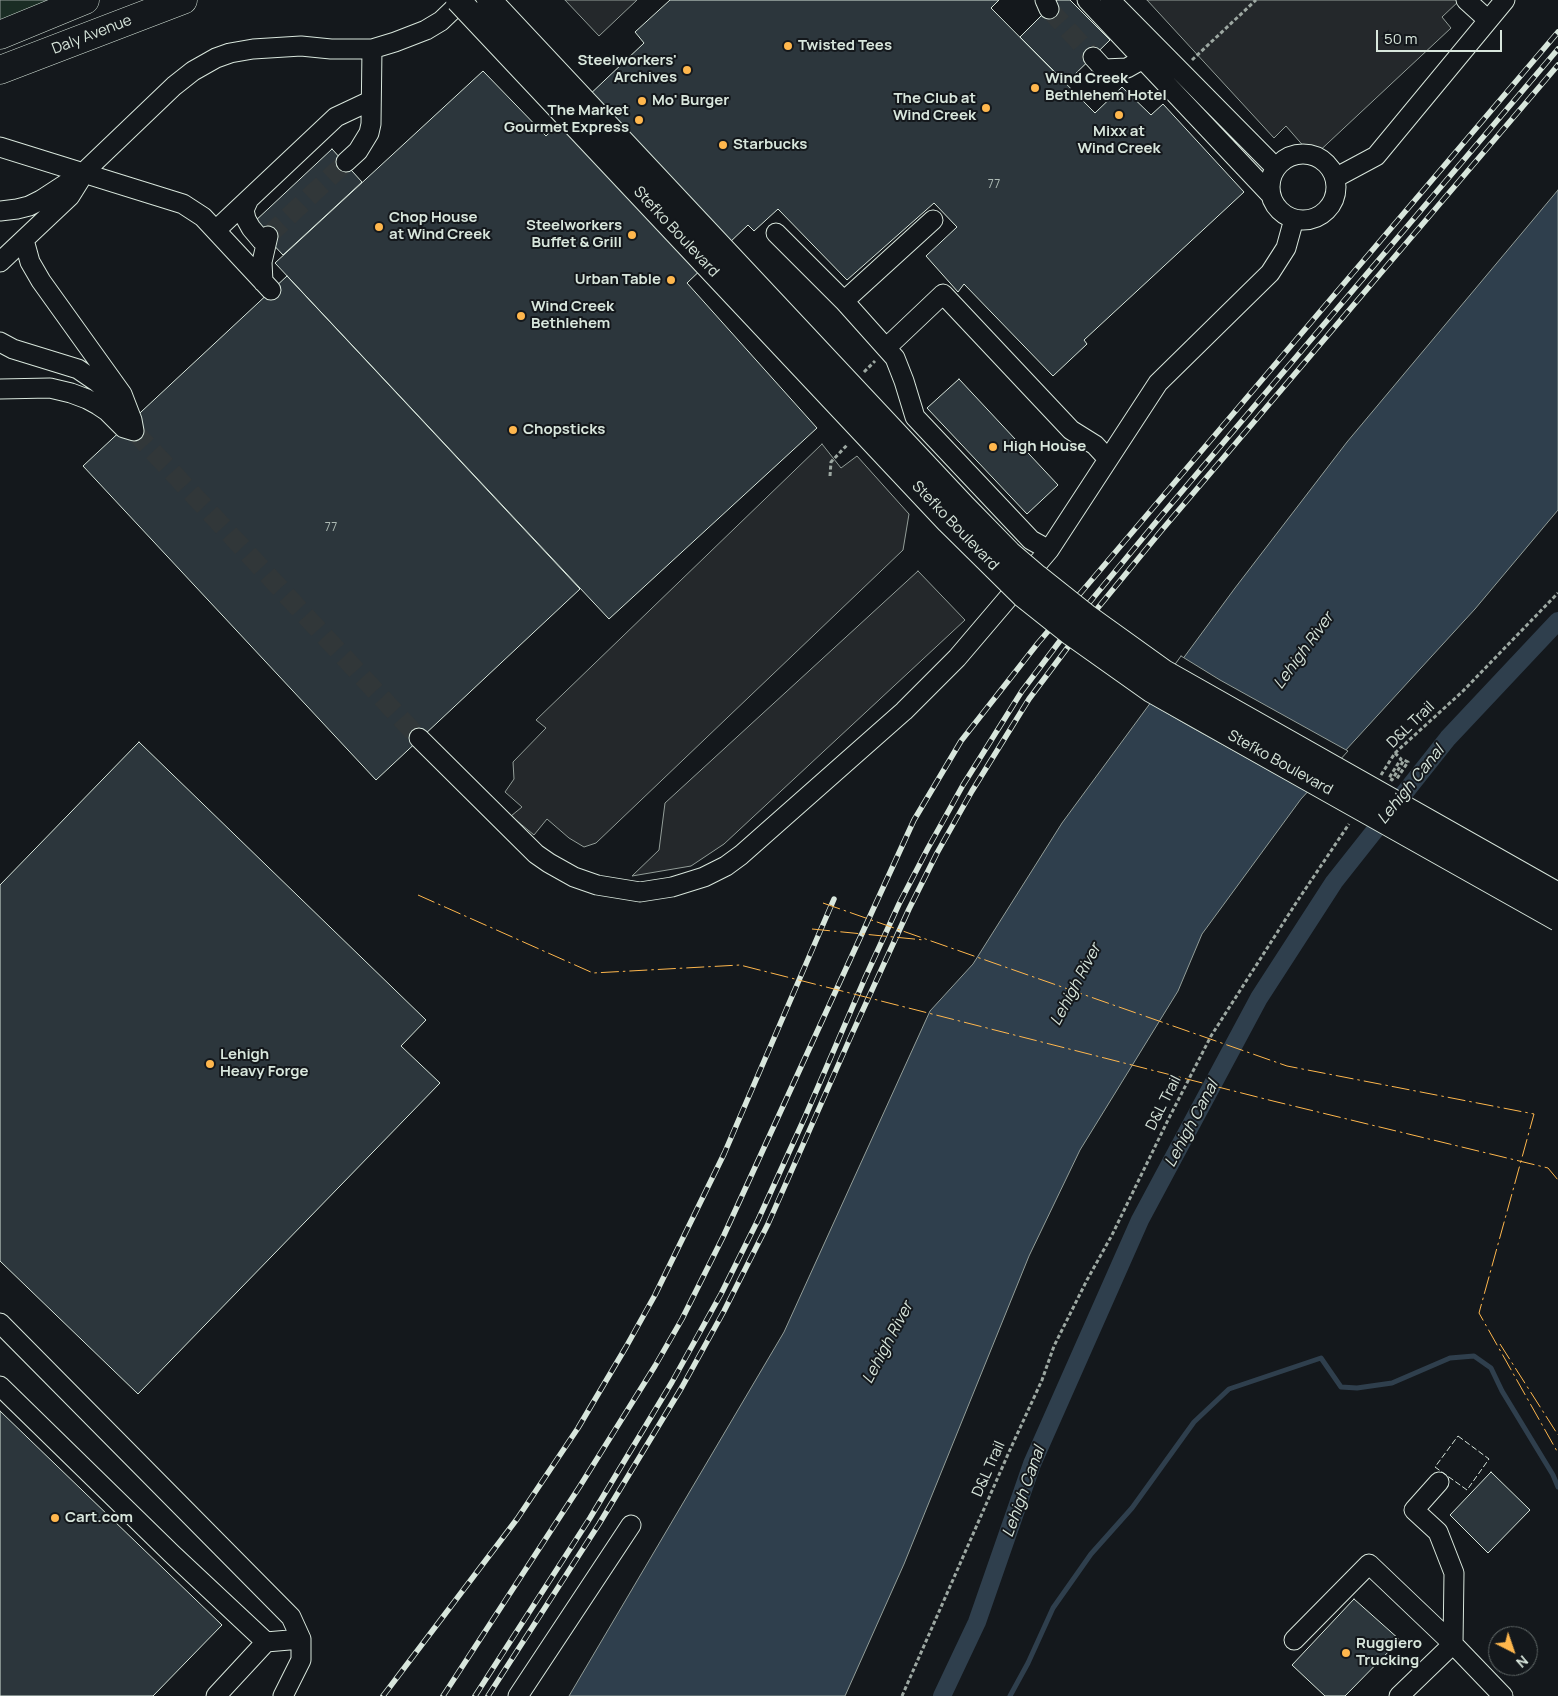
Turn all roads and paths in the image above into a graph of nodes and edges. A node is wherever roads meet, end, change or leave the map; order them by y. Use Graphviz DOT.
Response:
graph roads {
  1 [pos="85,0"];
  2 [pos="183,0"];
  3 [pos="458,0"];
  4 [pos="463,0"];
  5 [pos="489,0"];
  6 [pos="1087,0"];
  7 [pos="1110,0"];
  8 [pos="1256,0"];
  9 [pos="1466,0"];
  10 [pos="1505,0"];
  11 [pos="1488,20"];
  12 [pos="0,35"];
  13 [pos="372,49"];
  14 [pos="1149,52"];
  15 [pos="1093,57"];
  16 [pos="1186,66"];
  17 [pos="0,70"];
  18 [pos="370,101"];
  19 [pos="0,147"];
  20 [pos="346,162"];
  21 [pos="1276,168"];
  22 [pos="84,172"];
  23 [pos="1335,178"];
  24 [pos="1270,194"];
  25 [pos="249,199"];
  26 [pos="0,211"];
  27 [pos="1294,219"];
  28 [pos="933,220"];
  29 [pos="216,230"];
  30 [pos="776,233"];
  31 [pos="265,238"];
  32 [pos="24,240"];
  33 [pos="243,260"];
  34 [pos="0,262"];
  35 [pos="844,302"];
  36 [pos="0,342"];
  37 [pos="886,348"];
  38 [pos="0,389"];
  39 [pos="128,424"];
  40 [pos="851,439"];
  41 [pos="1108,459"];
  42 [pos="830,476"];
  43 [pos="1049,550"];
  44 [pos="1558,593"];
  45 [pos="420,738"];
  46 [pos="1395,753"];
  47 [pos="1380,777"];
  48 [pos="1393,785"];
  49 [pos="1354,816"];
  50 [pos="1558,894"];
  51 [pos="1558,919"];
  52 [pos="0,1323"];
  53 [pos="0,1386"];
  54 [pos="1439,1482"];
  55 [pos="631,1525"];
  56 [pos="301,1639"];
  57 [pos="1294,1640"];
  58 [pos="266,1642"];
  59 [pos="1453,1644"];
  60 [pos="216,1696"];
  61 [pos="283,1696"];
  62 [pos="518,1696"];
  63 [pos="902,1696"];
  64 [pos="1400,1696"];
  65 [pos="1503,1696"];
  1 -- 12 [label="highway"];
  2 -- 17 [label="highway, Daly Avenue"];
  3 -- 51 [label="main road, Stefko Boulevard, bridge"];
  4 -- 13 [label="street"];
  5 -- 50 [label="main road, Stefko Boulevard, bridge"];
  6 -- 14 [label="street"];
  7 -- 14 [label="street"];
  8 -- 16 [label="path"];
  9 -- 11 [label="street"];
  10 -- 11 [label="street"];
  11 -- 23 [label="street"];
  13 -- 18 [label="street"];
  13 -- 22 [label="street"];
  14 -- 15 [label="street"];
  14 -- 21 [label="street"];
  14 -- 24 [label="street"];
  18 -- 20 [label="street"];
  18 -- 25 [label="street"];
  19 -- 22 [label="street"];
  21 -- 23 [label="street"];
  21 -- 24 [label="street"];
  22 -- 26 [label="street"];
  22 -- 29 [label="street"];
  22 -- 32 [label="street"];
  23 -- 27 [label="street"];
  24 -- 27 [label="street"];
  25 -- 29 [label="street"];
  25 -- 31 [label="street"];
  27 -- 41 [label="street"];
  28 -- 35 [label="street"];
  29 -- 33 [label="street"];
  30 -- 35 [label="street"];
  31 -- 33 [label="street"];
  31 -- 33 [label="street"];
  32 -- 34 [label="street"];
  32 -- 39 [label="street"];
  35 -- 37 [label="street"];
  36 -- 39 [label="street"];
  37 -- 41 [label="street"];
  37 -- 43 [label="street"];
  38 -- 39 [label="street"];
  40 -- 42 [label="path"];
  41 -- 43 [label="street"];
  43 -- 45 [label="street"];
  44 -- 46 [label="path, D&L Trail"];
  46 -- 47 [label="path, D&L Trail"];
  46 -- 48 [label="path"];
  49 -- 63 [label="path, D&L Trail"];
  52 -- 56 [label="street"];
  53 -- 58 [label="street"];
  54 -- 59 [label="street"];
  55 -- 62 [label="street"];
  56 -- 58 [label="street"];
  56 -- 61 [label="street"];
  57 -- 59 [label="street"];
  58 -- 60 [label="street"];
  59 -- 64 [label="street"];
  59 -- 65 [label="street"];
}
